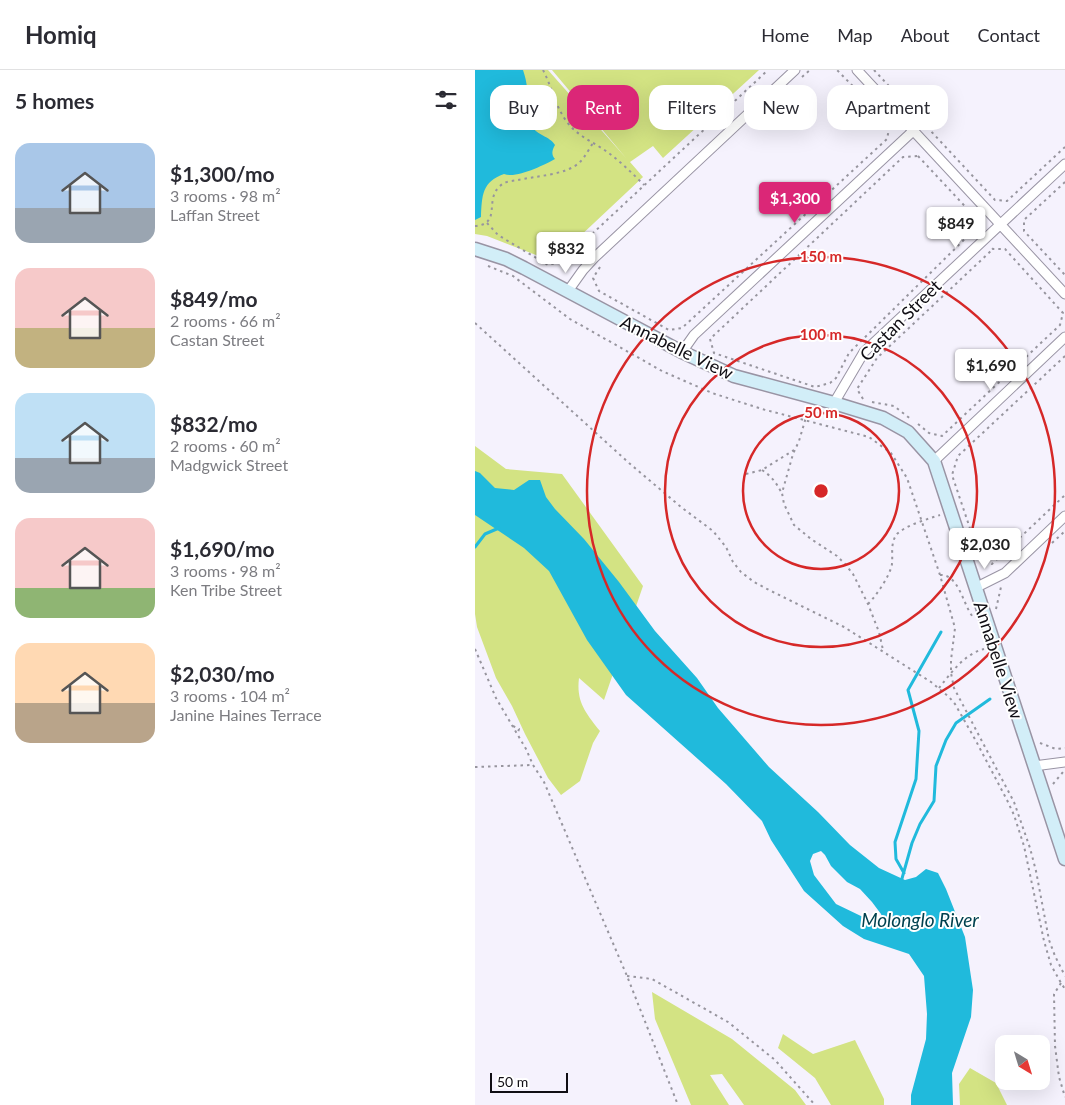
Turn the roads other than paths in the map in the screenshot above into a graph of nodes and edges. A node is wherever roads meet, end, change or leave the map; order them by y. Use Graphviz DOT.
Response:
graph roads {
  1 [pos="795,70"];
  2 [pos="857,70"];
  3 [pos="913,131"];
  4 [pos="1065,164"];
  5 [pos="1001,224"];
  6 [pos="475,249"];
  7 [pos="568,291"];
  8 [pos="1065,294"];
  9 [pos="1065,337"];
  10 [pos="682,352"];
  11 [pos="834,403"];
  12 [pos="934,461"];
  13 [pos="1065,516"];
  14 [pos="975,588"];
  15 [pos="1065,762"];
  16 [pos="1034,766"];
  17 [pos="1065,859"];
  1 -- 7 [label="street"];
  2 -- 3 [label="street"];
  3 -- 5 [label="street"];
  3 -- 10 [label="street"];
  4 -- 5 [label="street, Castan Street"];
  5 -- 8 [label="street"];
  5 -- 11 [label="street, Castan Street"];
  6 -- 7 [label="street, Annabelle View"];
  7 -- 10 [label="street, Annabelle View"];
  9 -- 12 [label="street"];
  10 -- 11 [label="street, Annabelle View"];
  11 -- 12 [label="street, Annabelle View"];
  12 -- 14 [label="street, Annabelle View"];
  13 -- 14 [label="street"];
  14 -- 16 [label="street, Annabelle View"];
  15 -- 16 [label="street"];
  16 -- 17 [label="street, Annabelle View"];
}
